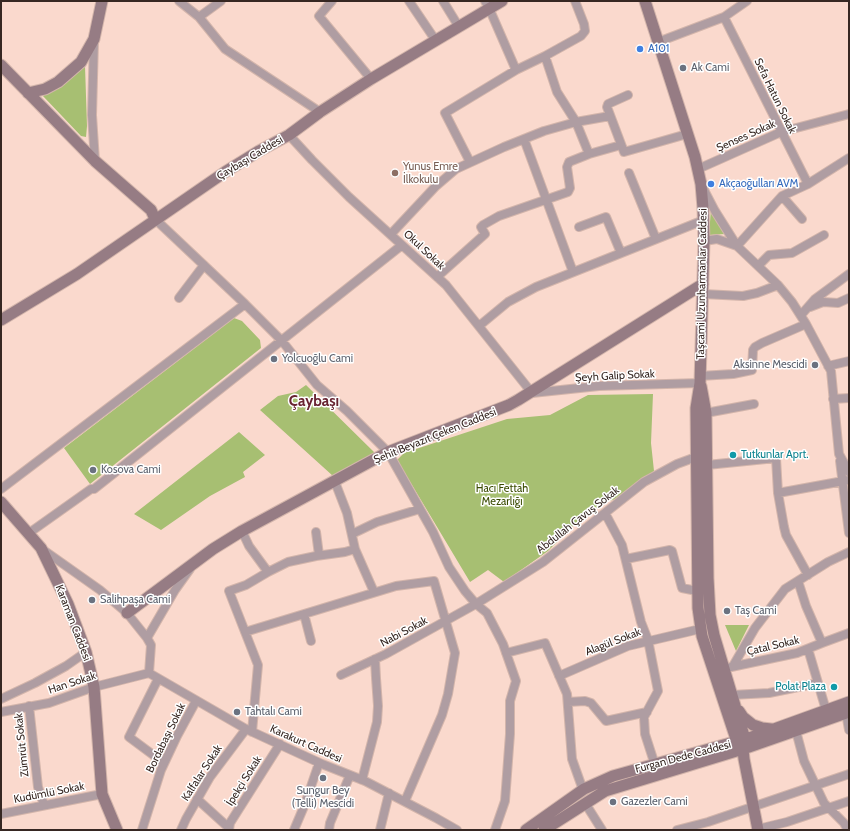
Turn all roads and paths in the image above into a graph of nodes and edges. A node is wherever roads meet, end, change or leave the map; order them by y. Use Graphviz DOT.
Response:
graph roads {
  1 [pos="102,1"];
  2 [pos="179,1"];
  3 [pos="221,1"];
  4 [pos="332,1"];
  5 [pos="409,1"];
  6 [pos="443,1"];
  7 [pos="502,1"];
  8 [pos="575,1"];
  9 [pos="645,1"];
  10 [pos="747,1"];
  11 [pos="487,5"];
  12 [pos="199,17"];
  13 [pos="724,18"];
  14 [pos="459,27"];
  15 [pos="94,39"];
  16 [pos="436,41"];
  17 [pos="658,42"];
  18 [pos="545,56"];
  19 [pos="1,65"];
  20 [pos="516,70"];
  21 [pos="371,79"];
  22 [pos="28,93"];
  23 [pos="628,95"];
  24 [pos="320,112"];
  25 [pos="849,114"];
  26 [pos="610,116"];
  27 [pos="576,122"];
  28 [pos="781,132"];
  29 [pos="687,134"];
  30 [pos="289,135"];
  31 [pos="524,139"];
  32 [pos="621,145"];
  33 [pos="589,154"];
  34 [pos="849,158"];
  35 [pos="95,161"];
  36 [pos="470,162"];
  37 [pos="698,169"];
  38 [pos="629,173"];
  39 [pos="701,184"];
  40 [pos="808,184"];
  41 [pos="782,196"];
  42 [pos="545,199"];
  43 [pos="802,219"];
  44 [pos="155,220"];
  45 [pos="704,220"];
  46 [pos="579,227"];
  47 [pos="391,234"];
  48 [pos="824,235"];
  49 [pos="656,239"];
  50 [pos="704,241"];
  51 [pos="402,244"];
  52 [pos="737,246"];
  53 [pos="621,252"];
  54 [pos="204,265"];
  55 [pos="758,266"];
  56 [pos="573,272"];
  57 [pos="849,274"];
  58 [pos="437,277"];
  59 [pos="778,285"];
  60 [pos="703,289"];
  61 [pos="179,298"];
  62 [pos="849,298"];
  63 [pos="245,304"];
  64 [pos="810,307"];
  65 [pos="801,315"];
  66 [pos="1,320"];
  67 [pos="806,324"];
  68 [pos="479,326"];
  69 [pos="282,341"];
  70 [pos="849,361"];
  71 [pos="828,366"];
  72 [pos="700,380"];
  73 [pos="532,393"];
  74 [pos="849,398"];
  75 [pos="833,399"];
  76 [pos="754,404"];
  77 [pos="706,413"];
  78 [pos="388,452"];
  79 [pos="839,454"];
  80 [pos="696,457"];
  81 [pos="707,465"];
  82 [pos="849,472"];
  83 [pos="846,481"];
  84 [pos="334,482"];
  85 [pos="1,489"];
  86 [pos="778,493"];
  87 [pos="1,502"];
  88 [pos="420,509"];
  89 [pos="604,513"];
  90 [pos="242,531"];
  91 [pos="316,532"];
  92 [pos="29,533"];
  93 [pos="849,533"];
  94 [pos="352,534"];
  95 [pos="41,548"];
  96 [pos="355,549"];
  97 [pos="849,552"];
  98 [pos="319,555"];
  99 [pos="626,559"];
  100 [pos="194,563"];
  101 [pos="268,572"];
  102 [pos="808,575"];
  103 [pos="798,581"];
  104 [pos="697,591"];
  105 [pos="374,592"];
  106 [pos="476,604"];
  107 [pos="126,614"];
  108 [pos="304,614"];
  109 [pos="445,622"];
  110 [pos="700,629"];
  111 [pos="245,632"];
  112 [pos="849,634"];
  113 [pos="147,638"];
  114 [pos="648,640"];
  115 [pos="311,641"];
  116 [pos="822,643"];
  117 [pos="808,649"];
  118 [pos="86,652"];
  119 [pos="506,653"];
  120 [pos="375,659"];
  121 [pos="728,667"];
  122 [pos="148,673"];
  123 [pos="341,675"];
  124 [pos="559,676"];
  125 [pos="158,679"];
  126 [pos="818,683"];
  127 [pos="94,687"];
  128 [pos="732,695"];
  129 [pos="1,699"];
  130 [pos="196,701"];
  131 [pos="568,702"];
  132 [pos="29,706"];
  133 [pos="736,707"];
  134 [pos="848,709"];
  135 [pos="826,710"];
  136 [pos="1,712"];
  137 [pos="647,712"];
  138 [pos="774,730"];
  139 [pos="849,730"];
  140 [pos="249,731"];
  141 [pos="796,731"];
  142 [pos="742,743"];
  143 [pos="280,744"];
  144 [pos="164,763"];
  145 [pos="319,763"];
  146 [pos="655,765"];
  147 [pos="849,774"];
  148 [pos="350,775"];
  149 [pos="362,780"];
  150 [pos="815,785"];
  151 [pos="583,790"];
  152 [pos="102,794"];
  153 [pos="389,794"];
  154 [pos="197,799"];
  155 [pos="404,801"];
  156 [pos="849,801"];
  157 [pos="585,803"];
  158 [pos="44,805"];
  159 [pos="753,806"];
  160 [pos="828,807"];
  161 [pos="1,814"];
  162 [pos="705,827"];
  163 [pos="229,829"];
  164 [pos="117,830"];
  165 [pos="142,830"];
  166 [pos="181,830"];
  167 [pos="294,830"];
  168 [pos="329,830"];
  169 [pos="380,830"];
  170 [pos="457,830"];
  171 [pos="496,830"];
  172 [pos="526,830"];
  173 [pos="544,830"];
  174 [pos="602,830"];
  175 [pos="677,830"];
  176 [pos="758,830"];
  177 [pos="848,830"];
  1 -- 15 [label="street"];
  2 -- 12 [label="street"];
  3 -- 12 [label="street"];
  4 -- 21 [label="street"];
  5 -- 16 [label="street"];
  6 -- 14 [label="street"];
  7 -- 11 [label="street, Çaybaşı Caddesi"];
  8 -- 18 [label="street"];
  9 -- 17 [label="street, Taşcami Uzunharmanlar Caddesi"];
  10 -- 13 [label="street"];
  11 -- 14 [label="street, Çaybaşı Caddesi"];
  11 -- 20 [label="street"];
  12 -- 24 [label="street"];
  13 -- 17 [label="street"];
  13 -- 28 [label="street, Sefa Hatun Sokak"];
  14 -- 16 [label="street, Çaybaşı Caddesi"];
  15 -- 22 [label="street"];
  15 -- 35 [label="street"];
  16 -- 21 [label="street, Çaybaşı Caddesi"];
  17 -- 29 [label="street, Taşcami Uzunharmanlar Caddesi"];
  18 -- 20 [label="street"];
  18 -- 27 [label="street"];
  19 -- 22 [label="street"];
  20 -- 36 [label="street"];
  21 -- 24 [label="street, Çaybaşı Caddesi"];
  22 -- 35 [label="street"];
  23 -- 26 [label="street"];
  24 -- 30 [label="street, Çaybaşı Caddesi"];
  25 -- 28 [label="street, Şenses Sokak"];
  26 -- 27 [label="street"];
  26 -- 32 [label="street"];
  27 -- 31 [label="street"];
  27 -- 33 [label="street"];
  28 -- 37 [label="street, Şenses Sokak"];
  28 -- 40 [label="street, Sefa Hatun Sokak"];
  29 -- 32 [label="street"];
  29 -- 37 [label="street, Taşcami Uzunharmanlar Caddesi"];
  30 -- 44 [label="street, Çaybaşı Caddesi"];
  30 -- 47 [label="street, Okul Sokak"];
  31 -- 36 [label="street"];
  31 -- 42 [label="street"];
  32 -- 33 [label="street"];
  33 -- 42 [label="street"];
  34 -- 40 [label="street"];
  35 -- 44 [label="street"];
  36 -- 47 [label="street"];
  37 -- 39 [label="street, Taşcami Uzunharmanlar Caddesi"];
  38 -- 49 [label="street"];
  39 -- 45 [label="street, Taşcami Uzunharmanlar Caddesi"];
  39 -- 52 [label="street"];
  40 -- 41 [label="street"];
  41 -- 43 [label="street"];
  41 -- 52 [label="street"];
  42 -- 56 [label="street"];
  42 -- 58 [label="street"];
  44 -- 54 [label="street"];
  44 -- 66 [label="street, Çaybaşı Caddesi"];
  45 -- 49 [label="street"];
  45 -- 50 [label="street, Taşcami Uzunharmanlar Caddesi"];
  46 -- 53 [label="street"];
  47 -- 51 [label="street, Okul Sokak"];
  48 -- 55 [label="street"];
  49 -- 53 [label="street"];
  50 -- 52 [label="street"];
  50 -- 60 [label="street, Taşcami Uzunharmanlar Caddesi"];
  51 -- 58 [label="street, Okul Sokak"];
  51 -- 69 [label="street"];
  52 -- 55 [label="street"];
  53 -- 56 [label="street"];
  54 -- 61 [label="street"];
  54 -- 63 [label="street"];
  55 -- 59 [label="street"];
  56 -- 68 [label="street"];
  57 -- 64 [label="street"];
  58 -- 68 [label="street, Okul Sokak"];
  59 -- 60 [label="street"];
  59 -- 65 [label="street"];
  60 -- 72 [label="street, Taşcami Uzunharmanlar Caddesi"];
  60 -- 73 [label="street, Şehit Beyazıt Çeken Caddesi"];
  62 -- 64 [label="street"];
  63 -- 69 [label="street"];
  63 -- 85 [label="street"];
  64 -- 65 [label="street"];
  65 -- 67 [label="street"];
  67 -- 71 [label="street"];
  67 -- 72 [label="street, Şeyh Galip Sokak"];
  68 -- 73 [label="street, Okul Sokak"];
  69 -- 78 [label="street"];
  69 -- 92 [label="street"];
  70 -- 71 [label="street"];
  71 -- 75 [label="street"];
  72 -- 73 [label="street, Şeyh Galip Sokak"];
  72 -- 77 [label="street, Taşcami Uzunharmanlar Caddesi"];
  72 -- 80 [label="street, Taşcami Uzunharmanlar Caddesi"];
  73 -- 78 [label="street, Şehit Beyazıt Çeken Caddesi"];
  74 -- 75 [label="street"];
  75 -- 79 [label="street"];
  76 -- 77 [label="street"];
  77 -- 81 [label="street, Taşcami Uzunharmanlar Caddesi"];
  78 -- 84 [label="street, Şehit Beyazıt Çeken Caddesi"];
  78 -- 88 [label="street"];
  79 -- 82 [label="street"];
  79 -- 83 [label="street"];
  80 -- 89 [label="street, Abdullah Çavuş Sokak"];
  80 -- 104 [label="street, Taşcami Uzunharmanlar Caddesi"];
  81 -- 86 [label="street"];
  81 -- 121 [label="street, Taşcami Uzunharmanlar Caddesi"];
  83 -- 86 [label="street"];
  83 -- 93 [label="street"];
  84 -- 90 [label="street, Şehit Beyazıt Çeken Caddesi"];
  84 -- 94 [label="street"];
  86 -- 102 [label="street"];
  87 -- 92 [label="street, Karaman Caddesi"];
  88 -- 94 [label="street"];
  88 -- 106 [label="street"];
  89 -- 99 [label="street"];
  89 -- 106 [label="street, Abdullah Çavuş Sokak"];
  90 -- 100 [label="street, Şehit Beyazıt Çeken Caddesi"];
  90 -- 101 [label="street"];
  91 -- 98 [label="street"];
  92 -- 95 [label="street, Karaman Caddesi"];
  94 -- 96 [label="street"];
  95 -- 107 [label="street"];
  95 -- 118 [label="street, Karaman Caddesi"];
  96 -- 98 [label="street"];
  96 -- 105 [label="street"];
  97 -- 102 [label="street"];
  98 -- 101 [label="street"];
  99 -- 104 [label="street"];
  99 -- 114 [label="street"];
  100 -- 107 [label="street, Şehit Beyazıt Çeken Caddesi"];
  100 -- 113 [label="street"];
  101 -- 111 [label="street"];
  102 -- 103 [label="street"];
  103 -- 116 [label="street"];
  103 -- 121 [label="street"];
  104 -- 110 [label="street, Taşcami Uzunharmanlar Caddesi"];
  105 -- 108 [label="street"];
  105 -- 109 [label="street"];
  106 -- 109 [label="street, Nabi Sokak"];
  106 -- 119 [label="street"];
  107 -- 113 [label="street"];
  108 -- 111 [label="street"];
  108 -- 115 [label="street"];
  109 -- 120 [label="street, Nabi Sokak"];
  109 -- 155 [label="street"];
  110 -- 114 [label="street, Alagül Sokak"];
  110 -- 142 [label="street, Taşcami Uzunharmanlar Caddesi"];
  111 -- 140 [label="street"];
  112 -- 116 [label="street, Çatal Sokak"];
  113 -- 122 [label="street"];
  114 -- 124 [label="street, Alagül Sokak"];
  114 -- 137 [label="street"];
  116 -- 117 [label="street, Çatal Sokak"];
  117 -- 121 [label="street, Çatal Sokak"];
  117 -- 126 [label="street"];
  118 -- 127 [label="street, Karaman Caddesi"];
  118 -- 129 [label="street"];
  119 -- 124 [label="street"];
  119 -- 171 [label="street"];
  120 -- 123 [label="street, Nabi Sokak"];
  120 -- 149 [label="street"];
  121 -- 128 [label="street, Taşcami Uzunharmanlar Caddesi"];
  122 -- 125 [label="street, Karakurt Caddesi"];
  122 -- 127 [label="street, Han Sokak"];
  124 -- 131 [label="street"];
  125 -- 130 [label="street, Karakurt Caddesi"];
  125 -- 144 [label="street"];
  126 -- 128 [label="street"];
  126 -- 135 [label="street"];
  127 -- 132 [label="street, Han Sokak"];
  127 -- 152 [label="street, Karaman Caddesi"];
  128 -- 133 [label="street, Taşcami Uzunharmanlar Caddesi"];
  130 -- 140 [label="street, Karakurt Caddesi"];
  130 -- 144 [label="street, Bordabaşı Sokak"];
  131 -- 137 [label="street"];
  131 -- 151 [label="street"];
  132 -- 136 [label="street, Han Sokak"];
  132 -- 158 [label="street, Zümrüt Sokak"];
  133 -- 138 [label="street"];
  133 -- 142 [label="street, Taşcami Uzunharmanlar Caddesi"];
  134 -- 135 [label="street, Furgan Dede Caddesi"];
  134 -- 139 [label="street"];
  134 -- 141 [label="street, Furgan Dede Caddesi"];
  135 -- 138 [label="street, Furgan Dede Caddesi"];
  137 -- 146 [label="street"];
  138 -- 142 [label="street, Furgan Dede Caddesi"];
  140 -- 143 [label="street, Karakurt Caddesi"];
  140 -- 154 [label="street, Kalfalar Sokak"];
  141 -- 142 [label="street, Furgan Dede Caddesi"];
  141 -- 150 [label="street"];
  142 -- 146 [label="street, Furgan Dede Caddesi"];
  142 -- 157 [label="street, Furgan Dede Caddesi"];
  142 -- 159 [label="street, Taşcami Uzunharmanlar Caddesi"];
  143 -- 145 [label="street, Karakurt Caddesi"];
  143 -- 163 [label="street, İpekçi Sokak"];
  144 -- 165 [label="street, Bordabaşı Sokak"];
  145 -- 148 [label="street, Karakurt Caddesi"];
  145 -- 167 [label="street"];
  146 -- 151 [label="street, Furgan Dede Caddesi"];
  147 -- 150 [label="street"];
  148 -- 149 [label="street, Karakurt Caddesi"];
  148 -- 168 [label="street"];
  149 -- 153 [label="street, Karakurt Caddesi"];
  150 -- 159 [label="street"];
  150 -- 160 [label="street"];
  151 -- 172 [label="street, Furgan Dede Caddesi"];
  152 -- 158 [label="street, Kudümlü Sokak"];
  152 -- 164 [label="street, Karaman Caddesi"];
  153 -- 155 [label="street, Karakurt Caddesi"];
  153 -- 169 [label="street"];
  154 -- 163 [label="street"];
  154 -- 166 [label="street, Kalfalar Sokak"];
  155 -- 170 [label="street, Karakurt Caddesi"];
  156 -- 160 [label="street"];
  157 -- 173 [label="street, Furgan Dede Caddesi"];
  157 -- 174 [label="street"];
  158 -- 161 [label="street, Kudümlü Sokak"];
  159 -- 162 [label="street"];
  159 -- 176 [label="street, Taşcami Uzunharmanlar Caddesi"];
  160 -- 176 [label="street"];
  160 -- 177 [label="street"];
  162 -- 175 [label="street"];
}
